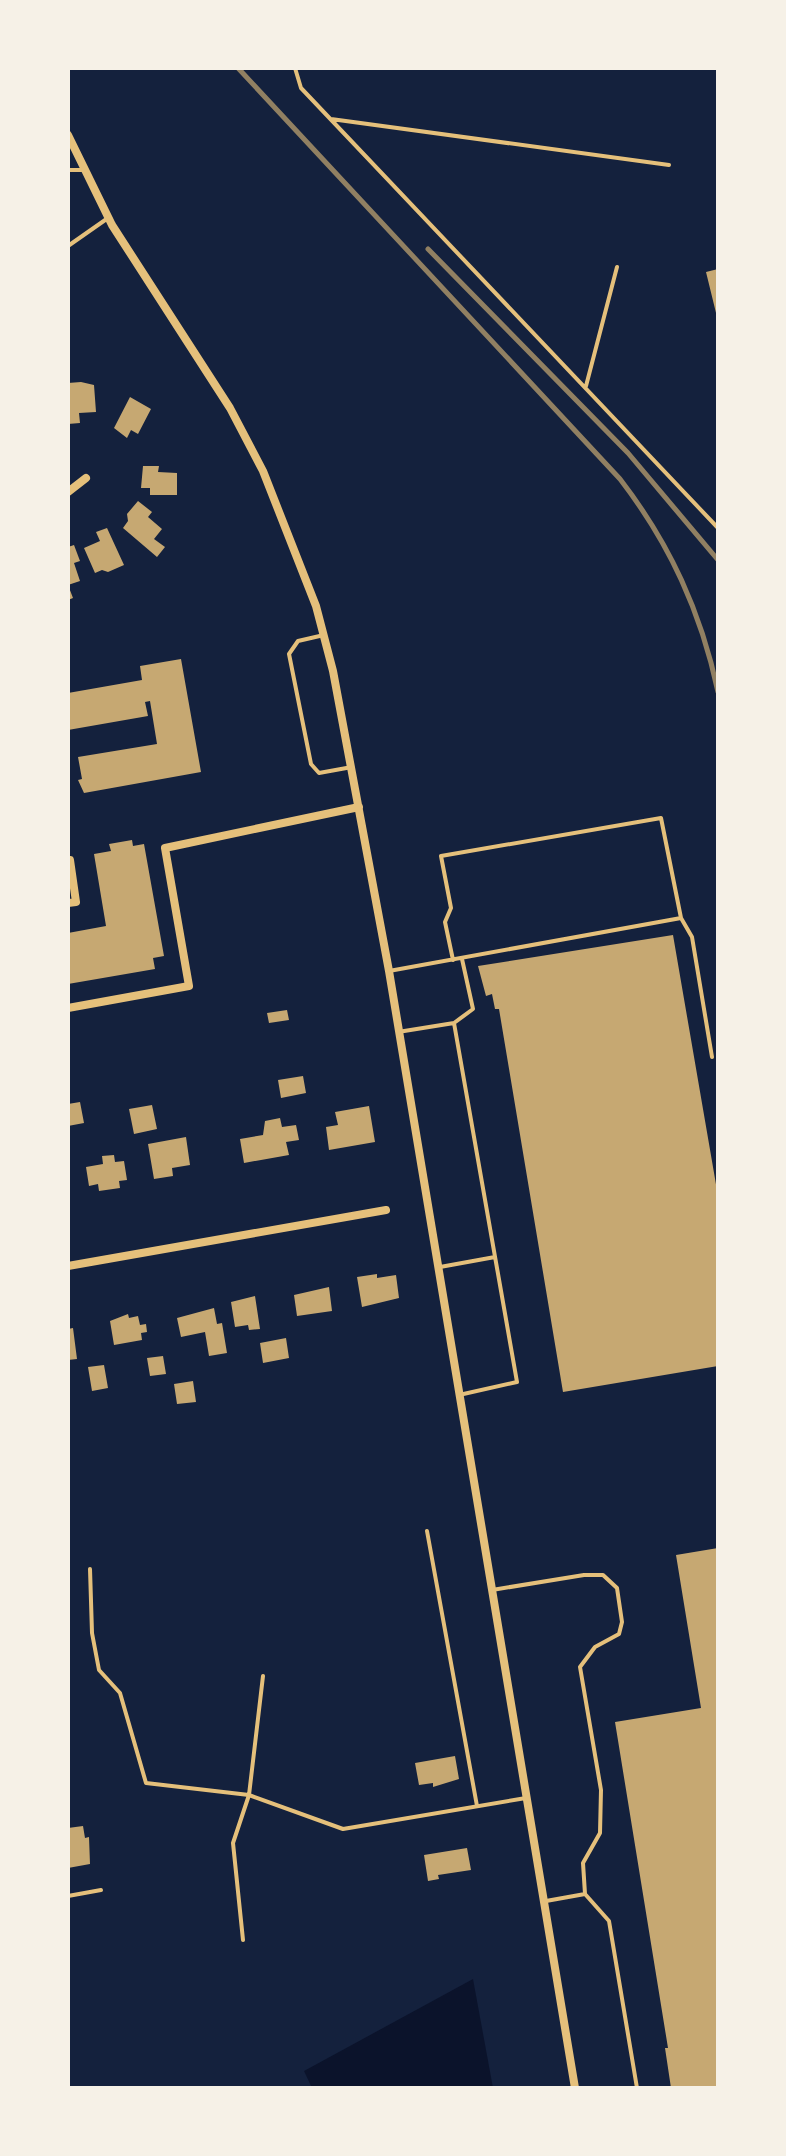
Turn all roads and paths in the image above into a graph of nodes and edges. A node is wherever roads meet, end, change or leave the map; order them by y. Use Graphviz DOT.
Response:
graph roads {
  1 [pos="295,68"];
  2 [pos="331,119"];
  3 [pos="68,135"];
  4 [pos="669,165"];
  5 [pos="68,170"];
  6 [pos="83,170"];
  7 [pos="108,218"];
  8 [pos="68,246"];
  9 [pos="617,267"];
  10 [pos="586,386"];
  11 [pos="86,478"];
  12 [pos="68,492"];
  13 [pos="718,528"];
  14 [pos="324,634"];
  15 [pos="352,767"];
  16 [pos="359,808"];
  17 [pos="70,860"];
  18 [pos="68,903"];
  19 [pos="681,918"];
  20 [pos="462,958"];
  21 [pos="452,960"];
  22 [pos="389,972"];
  23 [pos="68,1008"];
  24 [pos="454,1023"];
  25 [pos="397,1032"];
  26 [pos="712,1057"];
  27 [pos="386,1210"];
  28 [pos="495,1257"];
  29 [pos="68,1266"];
  30 [pos="436,1268"];
  31 [pos="459,1395"];
  32 [pos="427,1531"];
  33 [pos="90,1569"];
  34 [pos="491,1590"];
  35 [pos="263,1676"];
  36 [pos="248,1795"];
  37 [pos="526,1798"];
  38 [pos="477,1806"];
  39 [pos="101,1890"];
  40 [pos="586,1894"];
  41 [pos="68,1896"];
  42 [pos="543,1901"];
  43 [pos="244,1940"];
  44 [pos="575,2088"];
  45 [pos="637,2088"];
  1 -- 2 [label="lane"];
  2 -- 4 [label="lane"];
  2 -- 10 [label="lane"];
  3 -- 6 [label="street"];
  5 -- 6 [label="lane"];
  6 -- 7 [label="street"];
  7 -- 8 [label="lane"];
  7 -- 14 [label="street"];
  9 -- 10 [label="lane"];
  10 -- 13 [label="lane"];
  11 -- 12 [label="street"];
  14 -- 15 [label="street"];
  14 -- 15 [label="lane"];
  15 -- 16 [label="street"];
  16 -- 22 [label="street"];
  16 -- 23 [label="street"];
  17 -- 18 [label="street"];
  19 -- 20 [label="lane"];
  19 -- 21 [label="lane"];
  19 -- 26 [label="lane"];
  20 -- 21 [label="lane"];
  20 -- 24 [label="lane"];
  21 -- 22 [label="lane"];
  22 -- 25 [label="street"];
  24 -- 25 [label="lane"];
  24 -- 28 [label="lane"];
  25 -- 30 [label="street"];
  27 -- 29 [label="street"];
  28 -- 30 [label="lane"];
  28 -- 31 [label="lane"];
  30 -- 31 [label="street"];
  31 -- 34 [label="street"];
  32 -- 38 [label="lane"];
  33 -- 36 [label="lane"];
  34 -- 37 [label="street"];
  34 -- 40 [label="lane"];
  35 -- 36 [label="lane"];
  36 -- 38 [label="lane"];
  36 -- 43 [label="lane"];
  37 -- 38 [label="lane"];
  37 -- 42 [label="street"];
  39 -- 41 [label="lane"];
  40 -- 42 [label="lane"];
  40 -- 45 [label="lane"];
  42 -- 44 [label="street"];
}
